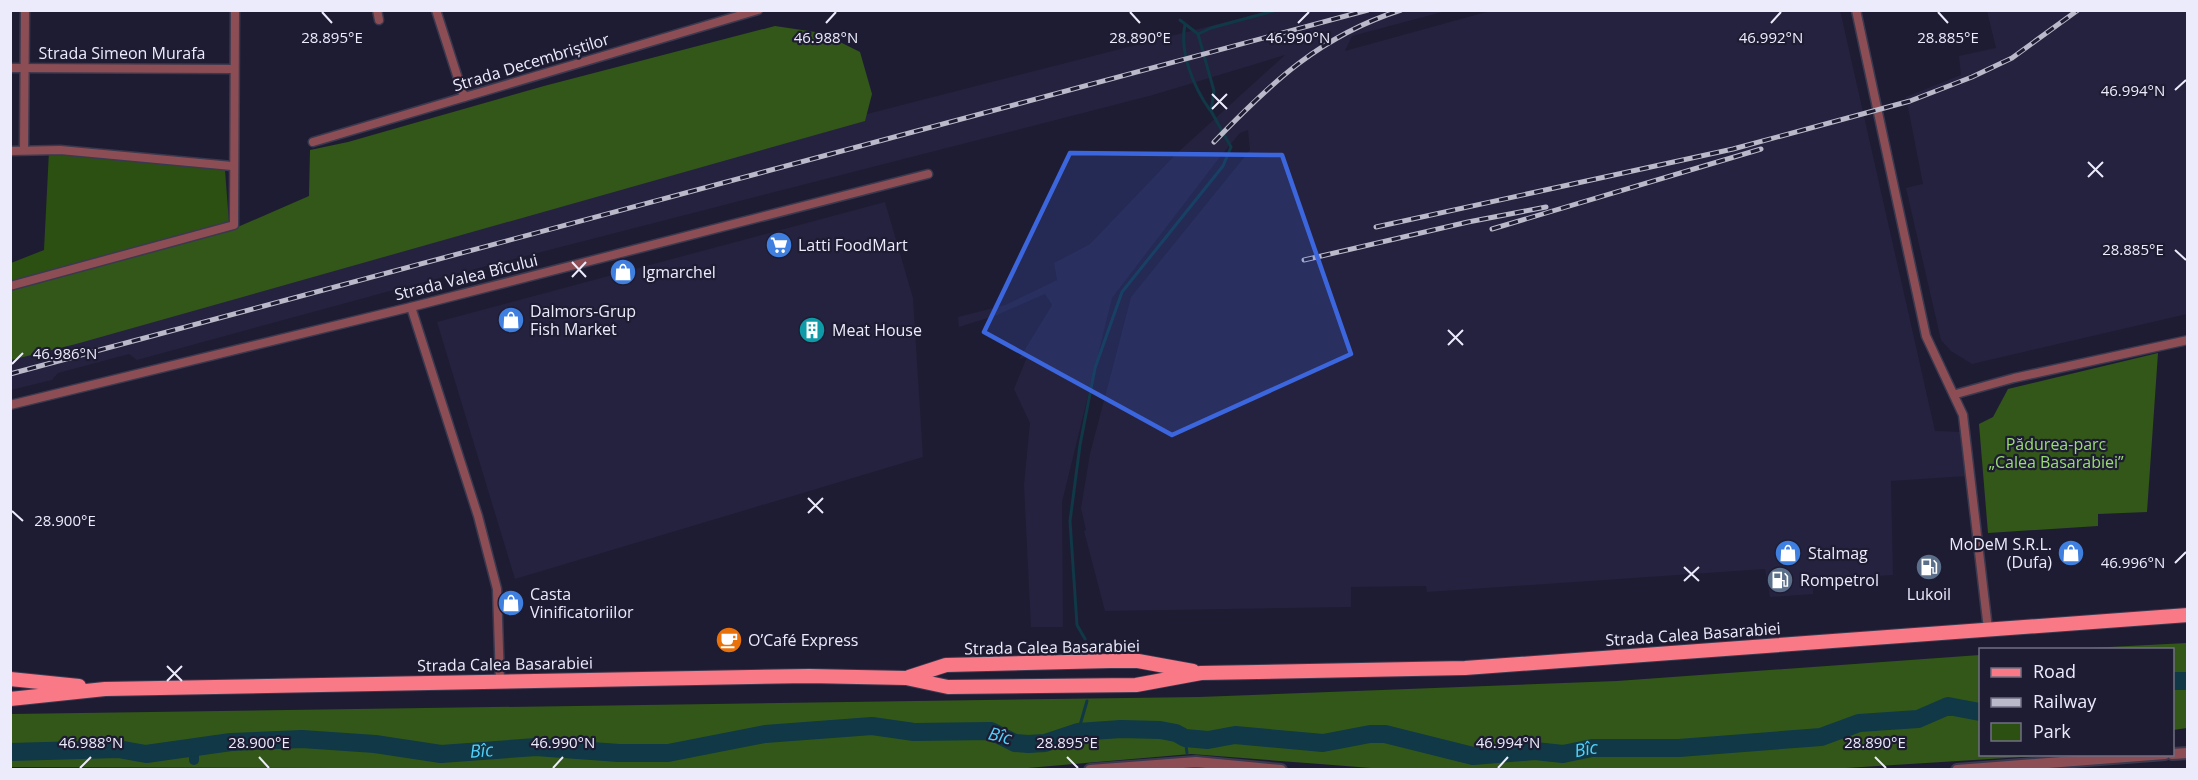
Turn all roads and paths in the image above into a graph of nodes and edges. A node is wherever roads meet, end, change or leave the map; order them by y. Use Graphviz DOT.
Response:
graph roads {
  1 [pos="25,10"];
  2 [pos="235,10"];
  3 [pos="436,10"];
  4 [pos="758,10"];
  5 [pos="1856,10"];
  6 [pos="737,13"];
  7 [pos="10,68"];
  8 [pos="25,68"];
  9 [pos="233,69"];
  10 [pos="464,97"];
  11 [pos="313,142"];
  12 [pos="24,150"];
  13 [pos="10,151"];
  14 [pos="232,166"];
  15 [pos="928,174"];
  16 [pos="10,286"];
  17 [pos="411,307"];
  18 [pos="2187,340"];
  19 [pos="1956,394"];
  20 [pos="10,405"];
  21 [pos="2187,615"];
  22 [pos="1988,628"];
  23 [pos="1138,661"];
  24 [pos="991,665"];
  25 [pos="1200,673"];
  26 [pos="10,678"];
  27 [pos="906,678"];
  28 [pos="500,681"];
  29 [pos="1136,685"];
  30 [pos="989,686"];
  31 [pos="105,689"];
  32 [pos="10,699"];
  33 [pos="2139,756"];
  34 [pos="1090,770"];
  35 [pos="1281,770"];
  36 [pos="1957,770"];
  1 -- 8 [label="street"];
  2 -- 9 [label="street"];
  3 -- 10 [label="street"];
  4 -- 6 [label="street, Strada Decembriștilor"];
  5 -- 19 [label="street"];
  6 -- 10 [label="street, Strada Decembriștilor"];
  7 -- 8 [label="street, Strada Simeon Murafa"];
  8 -- 9 [label="street, Strada Simeon Murafa"];
  8 -- 12 [label="street"];
  9 -- 14 [label="street"];
  10 -- 11 [label="street, Strada Decembriștilor"];
  12 -- 13 [label="street"];
  12 -- 14 [label="street"];
  14 -- 16 [label="street"];
  15 -- 17 [label="street, Strada Valea Bîcului"];
  17 -- 20 [label="street, Strada Valea Bîcului"];
  17 -- 28 [label="street"];
  18 -- 19 [label="street"];
  19 -- 22 [label="street"];
  21 -- 22 [label="main road, Strada Calea Basarabiei"];
  22 -- 25 [label="main road, Strada Calea Basarabiei"];
  23 -- 24 [label="main road, Strada Calea Basarabiei"];
  23 -- 25 [label="main road, Strada Calea Basarabiei"];
  23 -- 29 [label="main road"];
  24 -- 27 [label="main road, Strada Calea Basarabiei"];
  24 -- 30 [label="main road"];
  25 -- 29 [label="main road, Strada Calea Basarabiei"];
  26 -- 31 [label="main road, Strada Calea Basarabiei"];
  27 -- 28 [label="main road, Strada Calea Basarabiei"];
  27 -- 30 [label="main road, Strada Calea Basarabiei"];
  28 -- 31 [label="main road, Strada Calea Basarabiei"];
  29 -- 30 [label="main road, Strada Calea Basarabiei"];
  31 -- 32 [label="main road, Strada Calea Basarabiei"];
  33 -- 36 [label="street"];
  34 -- 35 [label="street"];
}
